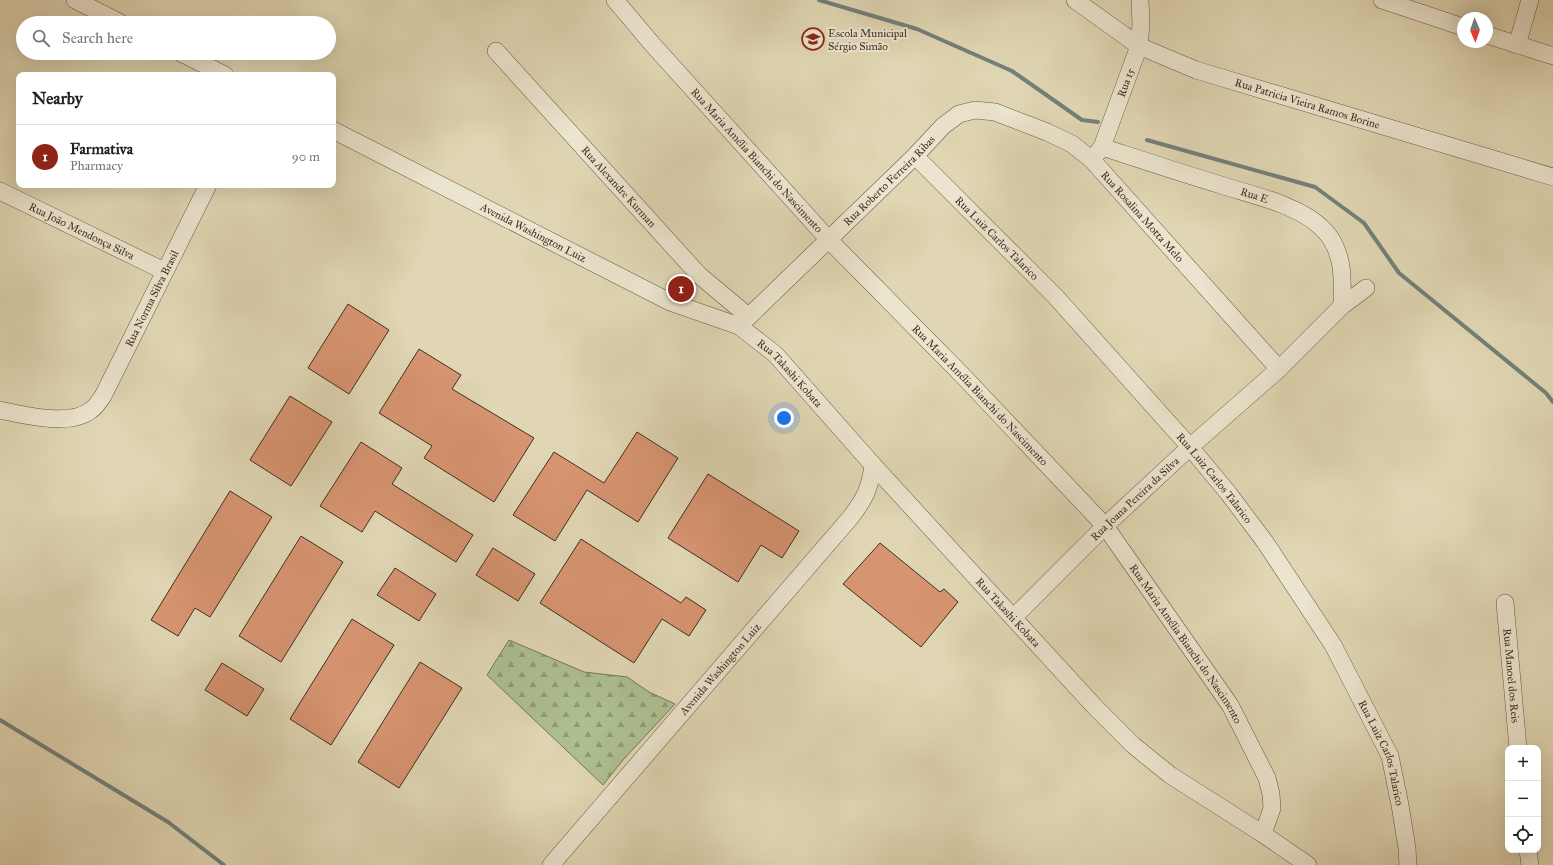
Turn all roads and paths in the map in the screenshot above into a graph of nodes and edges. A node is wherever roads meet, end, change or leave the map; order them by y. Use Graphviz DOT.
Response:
graph roads {
  1 [pos="75,0"];
  2 [pos="615,0"];
  3 [pos="1075,0"];
  4 [pos="1140,0"];
  5 [pos="1382,0"];
  6 [pos="1530,0"];
  7 [pos="107,16"];
  8 [pos="1457,25"];
  9 [pos="1493,37"];
  10 [pos="1517,45"];
  11 [pos="1139,46"];
  12 [pos="496,51"];
  13 [pos="1553,56"];
  14 [pos="195,60"];
  15 [pos="219,72"];
  16 [pos="975,110"];
  17 [pos="336,132"];
  18 [pos="1097,153"];
  19 [pos="915,156"];
  20 [pos="1553,177"];
  21 [pos="206,188"];
  22 [pos="0,191"];
  23 [pos="829,240"];
  24 [pos="164,271"];
  25 [pos="1366,288"];
  26 [pos="1342,306"];
  27 [pos="743,321"];
  28 [pos="1279,368"];
  29 [pos="0,410"];
  30 [pos="1190,447"];
  31 [pos="873,465"];
  32 [pos="1105,526"];
  33 [pos="1505,603"];
  34 [pos="1014,617"];
  35 [pos="1518,745"];
  36 [pos="1263,834"];
  37 [pos="1528,853"];
  38 [pos="551,865"];
  39 [pos="1308,865"];
  40 [pos="1408,865"];
  41 [pos="1530,865"];
  1 -- 7 [label="street"];
  2 -- 23 [label="street, Rua Maria Amélia Bianchi do Nascimento"];
  3 -- 11 [label="street, Rua Patricia Vieira Ramos Borine"];
  4 -- 11 [label="street, Rua 15"];
  5 -- 8 [label="street"];
  6 -- 10 [label="street"];
  9 -- 10 [label="street"];
  10 -- 13 [label="street"];
  11 -- 18 [label="street, Rua 15"];
  11 -- 20 [label="street, Rua Patricia Vieira Ramos Borine"];
  12 -- 27 [label="street, Rua Alexandre Kurman"];
  14 -- 15 [label="street"];
  16 -- 18 [label="street, Rua Rosalina Motta Melo"];
  16 -- 19 [label="street, Rua Roberto Ferreira Ribas"];
  17 -- 27 [label="street, Avenida Washington Luiz"];
  18 -- 26 [label="street, Rua E"];
  18 -- 28 [label="street, Rua Rosalina Motta Melo"];
  19 -- 23 [label="street, Rua Roberto Ferreira Ribas"];
  19 -- 30 [label="street, Rua Luiz Carlos Talarico"];
  21 -- 24 [label="street, Rua Norma Silva Brasil"];
  22 -- 24 [label="street, Rua João Mendonça Silva"];
  23 -- 27 [label="street, Rua Roberto Ferreira Ribas"];
  23 -- 32 [label="street, Rua Maria Amélia Bianchi do Nascimento"];
  24 -- 29 [label="street, Rua Norma Silva Brasil"];
  25 -- 26 [label="street, Rua Joana Pereira da Silva"];
  26 -- 28 [label="street, Rua Joana Pereira da Silva"];
  27 -- 31 [label="street, Rua Takashi Kobata"];
  28 -- 30 [label="street, Rua Joana Pereira da Silva"];
  30 -- 32 [label="street, Rua Joana Pereira da Silva"];
  30 -- 40 [label="street, Rua Luiz Carlos Talarico"];
  31 -- 34 [label="street, Rua Takashi Kobata"];
  31 -- 38 [label="street, Avenida Washington Luiz"];
  32 -- 34 [label="street, Rua Joana Pereira da Silva"];
  32 -- 36 [label="street, Rua Maria Amélia Bianchi do Nascimento"];
  33 -- 35 [label="street, Rua Manoel dos Reis"];
  34 -- 36 [label="street, Rua Takashi Kobata"];
  36 -- 39 [label="street, Rua Takashi Kobata"];
  37 -- 41 [label="street"];
}
